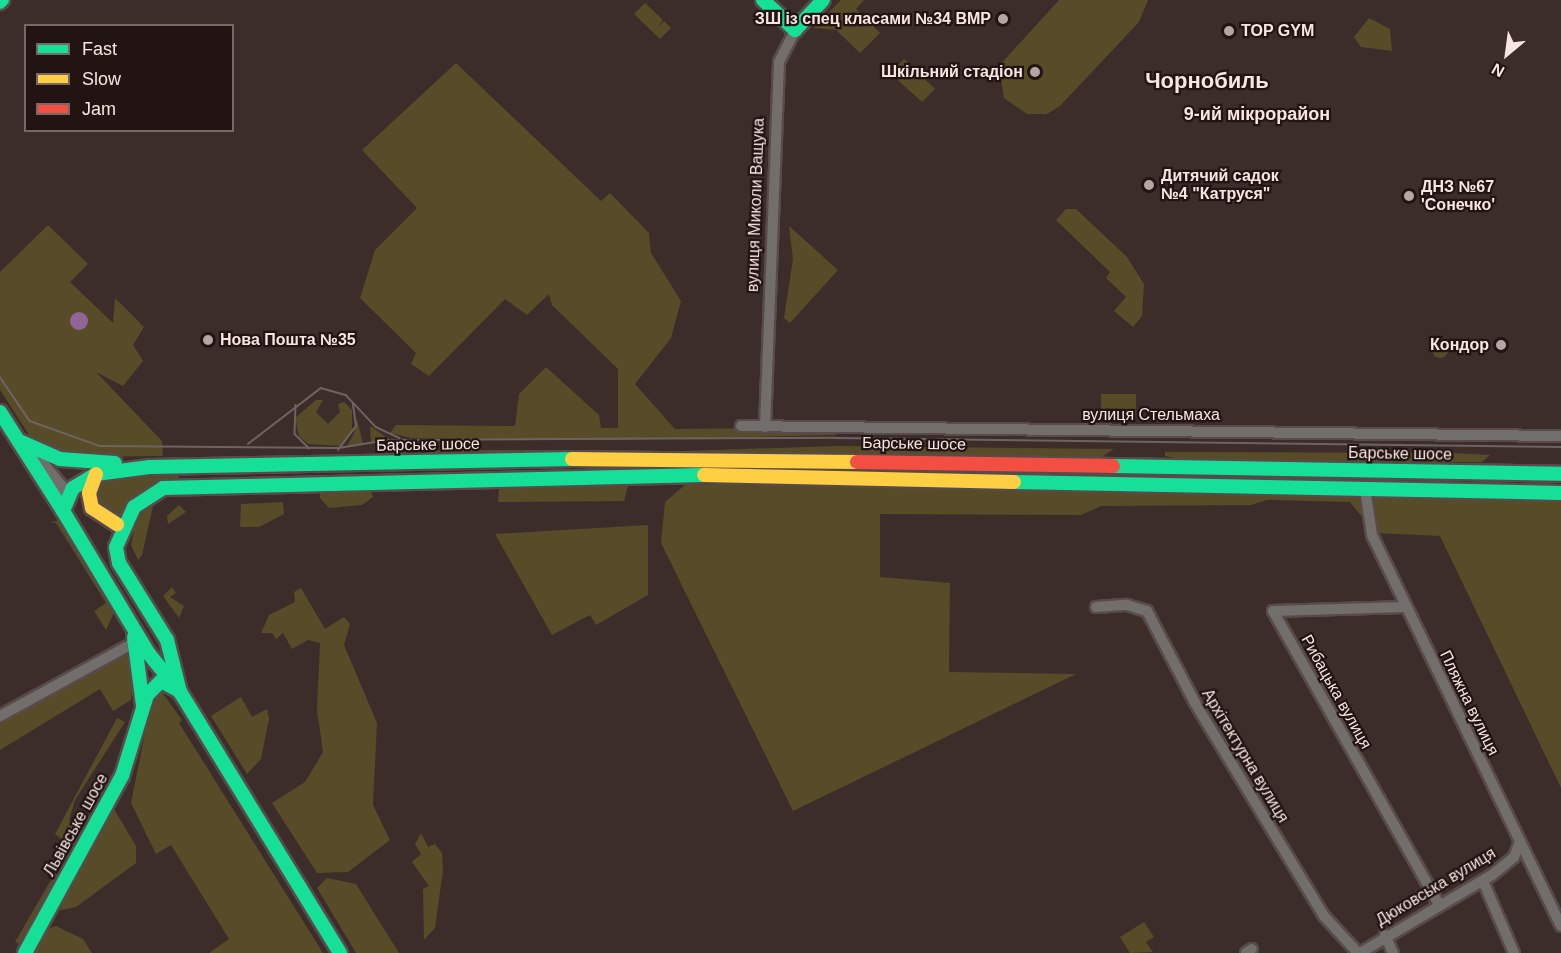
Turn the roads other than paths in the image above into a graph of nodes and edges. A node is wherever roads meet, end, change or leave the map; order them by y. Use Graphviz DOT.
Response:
graph roads {
  1 [pos="763,0"];
  2 [pos="823,0"];
  3 [pos="795,30"];
  4 [pos="0,411"];
  5 [pos="741,426"];
  6 [pos="765,427"];
  7 [pos="1561,436"];
  8 [pos="19,441"];
  9 [pos="1132,465"];
  10 [pos="150,467"];
  11 [pos="96,474"];
  12 [pos="1561,474"];
  13 [pos="1132,483"];
  14 [pos="1365,489"];
  15 [pos="1561,493"];
  16 [pos="59,505"];
  17 [pos="122,520"];
  18 [pos="72,525"];
  19 [pos="1096,607"];
  20 [pos="1405,607"];
  21 [pos="128,618"];
  22 [pos="135,642"];
  23 [pos="180,692"];
  24 [pos="143,707"];
  25 [pos="0,716"];
  26 [pos="1520,841"];
  27 [pos="1483,881"];
  28 [pos="1438,903"];
  29 [pos="1561,926"];
  30 [pos="1384,935"];
  31 [pos="25,953"];
  32 [pos="340,953"];
  33 [pos="1359,953"];
  34 [pos="1393,953"];
  35 [pos="1514,953"];
  1 -- 3 [label="main road"];
  2 -- 3 [label="main road, вулиця Миколи Ващука"];
  3 -- 6 [label="street, вулиця Миколи Ващука"];
  4 -- 8 [label="main road"];
  5 -- 6 [label="street, вулиця Стельмаха"];
  6 -- 7 [label="street, вулиця Стельмаха"];
  8 -- 10 [label="main road"];
  8 -- 16 [label="main road"];
  9 -- 10 [label="main road, Барське шосе"];
  9 -- 12 [label="main road, Барське шосе"];
  9 -- 13 [label="main road"];
  10 -- 11 [label="main road"];
  11 -- 16 [label="main road"];
  11 -- 17 [label="main road"];
  13 -- 14 [label="main road"];
  13 -- 17 [label="main road"];
  14 -- 15 [label="main road"];
  14 -- 20 [label="street, Пляжна вулиця"];
  16 -- 18 [label="main road"];
  17 -- 18 [label="main road"];
  17 -- 23 [label="main road"];
  18 -- 21 [label="main road"];
  18 -- 23 [label="main road"];
  19 -- 33 [label="street, Архітектурна вулиця"];
  20 -- 26 [label="street, Пляжна вулиця"];
  20 -- 28 [label="street, Рибацька вулиця"];
  21 -- 22 [label="main road"];
  21 -- 23 [label="main road"];
  22 -- 24 [label="main road"];
  22 -- 25 [label="street"];
  23 -- 24 [label="main road"];
  23 -- 32 [label="main road"];
  24 -- 31 [label="main road, Львівське шосе"];
  26 -- 27 [label="street, Дюковська вулиця"];
  26 -- 29 [label="street, Пляжна вулиця"];
  27 -- 28 [label="street, Дюковська вулиця"];
  27 -- 35 [label="street"];
  28 -- 30 [label="street, Дюковська вулиця"];
  30 -- 33 [label="street, Дюковська вулиця"];
  30 -- 34 [label="street"];
}
